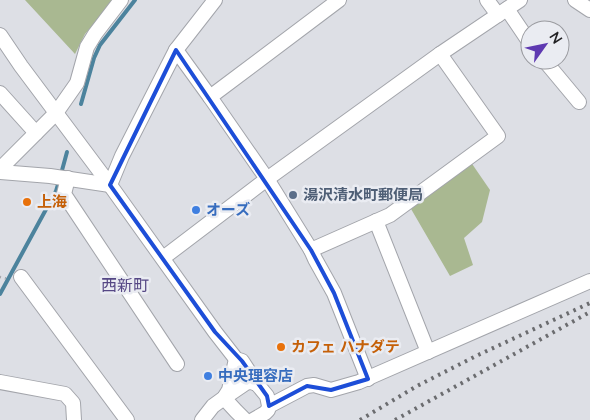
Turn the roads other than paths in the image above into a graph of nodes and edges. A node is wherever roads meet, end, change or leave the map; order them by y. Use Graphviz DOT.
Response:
graph roads {
  1 [pos="122,0"];
  2 [pos="215,0"];
  3 [pos="338,0"];
  4 [pos="487,0"];
  5 [pos="520,0"];
  6 [pos="575,0"];
  7 [pos="590,10"];
  8 [pos="503,12"];
  9 [pos="520,32"];
  10 [pos="0,36"];
  11 [pos="176,50"];
  12 [pos="440,54"];
  13 [pos="552,70"];
  14 [pos="0,93"];
  15 [pos="210,98"];
  16 [pos="579,102"];
  17 [pos="56,113"];
  18 [pos="36,133"];
  19 [pos="0,171"];
  20 [pos="68,178"];
  21 [pos="267,179"];
  22 [pos="110,185"];
  23 [pos="376,222"];
  24 [pos="311,250"];
  25 [pos="163,258"];
  26 [pos="16,278"];
  27 [pos="590,281"];
  28 [pos="428,352"];
  29 [pos="236,359"];
  30 [pos="177,364"];
  31 [pos="368,379"];
  32 [pos="0,382"];
  33 [pos="257,384"];
  34 [pos="224,398"];
  35 [pos="269,406"];
  36 [pos="74,420"];
  37 [pos="127,420"];
  38 [pos="202,420"];
  39 [pos="245,420"];
  40 [pos="253,420"];
  1 -- 17 [label="street"];
  2 -- 11 [label="street"];
  3 -- 15 [label="street"];
  4 -- 8 [label="street"];
  5 -- 8 [label="street"];
  6 -- 7 [label="street"];
  8 -- 9 [label="street"];
  8 -- 12 [label="street"];
  10 -- 17 [label="street"];
  11 -- 15 [label="street"];
  11 -- 22 [label="street"];
  12 -- 21 [label="street"];
  12 -- 23 [label="street"];
  13 -- 16 [label="street"];
  14 -- 18 [label="street"];
  15 -- 21 [label="street"];
  17 -- 18 [label="street"];
  17 -- 22 [label="street"];
  18 -- 19 [label="street"];
  19 -- 20 [label="street"];
  20 -- 22 [label="street"];
  20 -- 30 [label="street"];
  21 -- 24 [label="street"];
  21 -- 25 [label="street"];
  22 -- 25 [label="street"];
  23 -- 24 [label="street"];
  23 -- 28 [label="street"];
  24 -- 31 [label="street"];
  25 -- 29 [label="street"];
  26 -- 37 [label="street"];
  27 -- 28 [label="street"];
  28 -- 31 [label="street"];
  29 -- 33 [label="street"];
  29 -- 34 [label="street"];
  31 -- 35 [label="street"];
  32 -- 36 [label="street"];
  33 -- 34 [label="street"];
  33 -- 35 [label="street"];
  34 -- 38 [label="street"];
  34 -- 39 [label="street"];
  35 -- 40 [label="street"];
}
